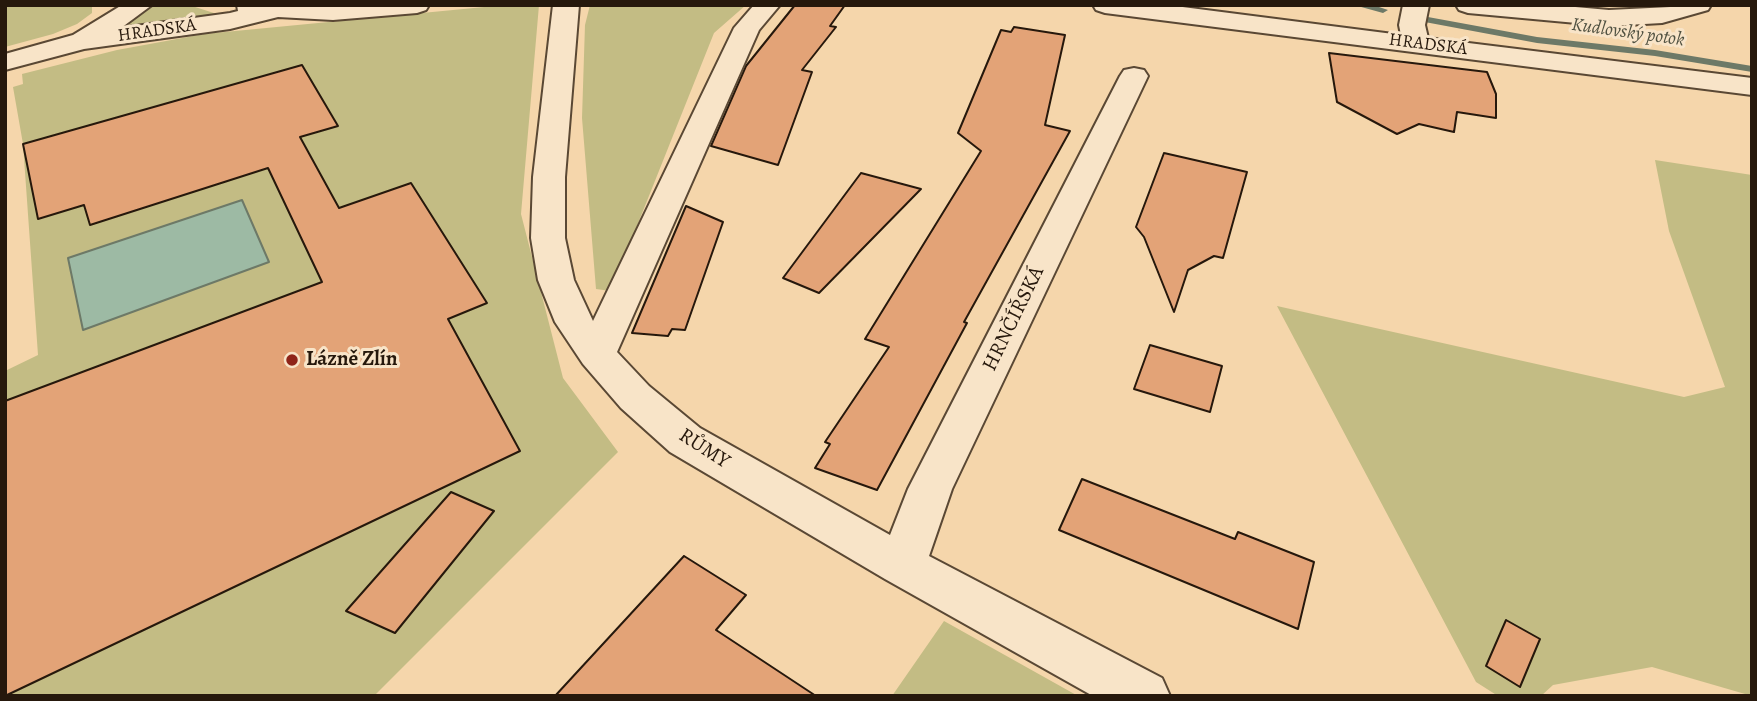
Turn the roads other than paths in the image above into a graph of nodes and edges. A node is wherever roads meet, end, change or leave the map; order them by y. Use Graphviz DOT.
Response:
graph roads {
  1 [pos="140,5"];
  2 [pos="233,5"];
  3 [pos="417,5"];
  4 [pos="566,5"];
  5 [pos="768,5"];
  6 [pos="1468,5"];
  7 [pos="1699,5"];
  8 [pos="1110,6"];
  9 [pos="272,11"];
  10 [pos="1415,21"];
  11 [pos="1159,38"];
  12 [pos="82,41"];
  13 [pos="5,62"];
  14 [pos="1134,76"];
  15 [pos="1752,87"];
  16 [pos="597,354"];
  17 [pos="902,565"];
  18 [pos="1144,696"];
  1 -- 12 [label="street, HRADSKÁ"];
  2 -- 9 [label="street, HRADSKÁ"];
  3 -- 9 [label="street, HRADSKÁ"];
  4 -- 16 [label="street, RŮMY"];
  5 -- 16 [label="street"];
  6 -- 7 [label="street"];
  8 -- 10 [label="street, HRADSKÁ"];
  8 -- 11 [label="street"];
  9 -- 12 [label="street, HRADSKÁ"];
  10 -- 15 [label="street, HRADSKÁ"];
  12 -- 13 [label="street, HRADSKÁ"];
  14 -- 17 [label="street, HRNČÍŘSKÁ"];
  16 -- 17 [label="street, RŮMY"];
  17 -- 18 [label="street, RŮMY"];
}
